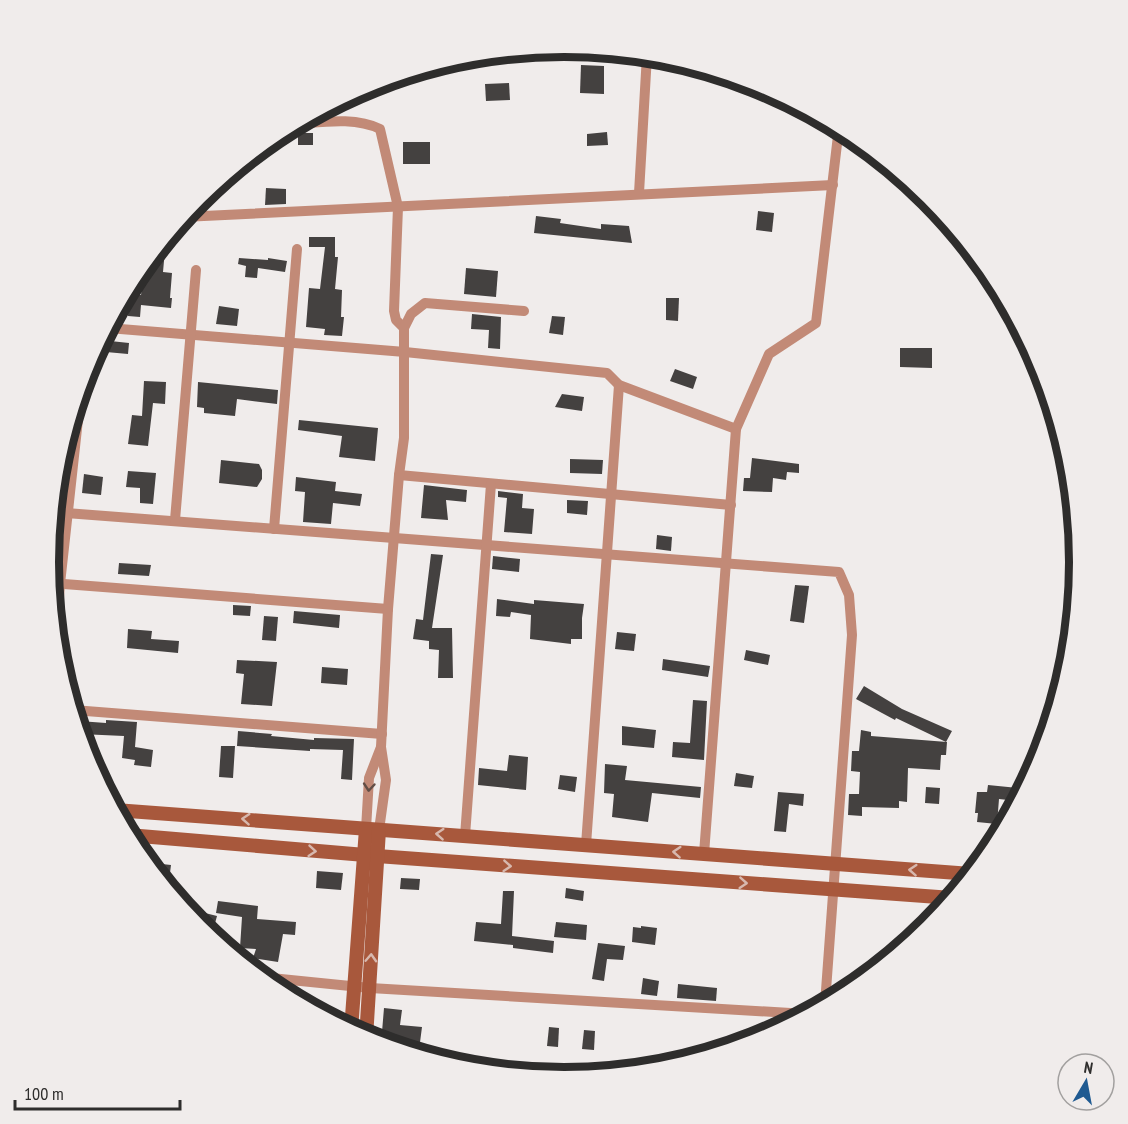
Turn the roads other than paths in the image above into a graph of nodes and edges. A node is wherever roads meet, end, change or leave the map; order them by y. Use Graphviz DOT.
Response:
graph roads {
  1 [pos="646,64"];
  2 [pos="316,122"];
  3 [pos="838,138"];
  4 [pos="833,185"];
  5 [pos="639,193"];
  6 [pos="398,207"];
  7 [pos="195,217"];
  8 [pos="297,249"];
  9 [pos="196,270"];
  10 [pos="524,311"];
  11 [pos="404,328"];
  12 [pos="117,329"];
  13 [pos="190,335"];
  14 [pos="290,342"];
  15 [pos="405,352"];
  16 [pos="619,385"];
  17 [pos="77,429"];
  18 [pos="736,429"];
  19 [pos="399,475"];
  20 [pos="491,484"];
  21 [pos="612,494"];
  22 [pos="731,505"];
  23 [pos="61,513"];
  24 [pos="67,513"];
  25 [pos="175,520"];
  26 [pos="274,529"];
  27 [pos="394,538"];
  28 [pos="486,545"];
  29 [pos="608,554"];
  30 [pos="59,559"];
  31 [pos="726,563"];
  32 [pos="60,583"];
  33 [pos="388,609"];
  34 [pos="82,711"];
  35 [pos="382,734"];
  36 [pos="381,747"];
  37 [pos="125,811"];
  38 [pos="373,829"];
  39 [pos="140,836"];
  40 [pos="465,836"];
  41 [pos="586,845"];
  42 [pos="704,854"];
  43 [pos="370,856"];
  44 [pos="835,864"];
  45 [pos="962,873"];
  46 [pos="833,890"];
  47 [pos="942,897"];
  48 [pos="278,979"];
  49 [pos="354,986"];
  50 [pos="370,988"];
  51 [pos="826,993"];
  52 [pos="791,1013"];
  53 [pos="352,1020"];
  54 [pos="367,1027"];
  1 -- 5 [label="street"];
  2 -- 6 [label="street"];
  3 -- 4 [label="street"];
  4 -- 5 [label="street"];
  4 -- 18 [label="street"];
  5 -- 6 [label="street"];
  6 -- 7 [label="street"];
  6 -- 11 [label="street"];
  8 -- 14 [label="street"];
  9 -- 13 [label="street"];
  10 -- 11 [label="street"];
  11 -- 15 [label="street"];
  12 -- 13 [label="street"];
  13 -- 14 [label="street"];
  13 -- 25 [label="street"];
  14 -- 15 [label="street"];
  14 -- 26 [label="street"];
  15 -- 16 [label="street"];
  15 -- 19 [label="street"];
  16 -- 18 [label="street"];
  16 -- 21 [label="street"];
  17 -- 24 [label="street"];
  18 -- 22 [label="street"];
  19 -- 20 [label="street"];
  19 -- 27 [label="street"];
  20 -- 21 [label="street"];
  20 -- 28 [label="street"];
  21 -- 22 [label="street"];
  21 -- 29 [label="street"];
  22 -- 31 [label="street"];
  23 -- 24 [label="street"];
  24 -- 25 [label="street"];
  24 -- 30 [label="street"];
  25 -- 26 [label="street"];
  26 -- 27 [label="street"];
  27 -- 28 [label="street"];
  27 -- 33 [label="street"];
  28 -- 29 [label="street"];
  28 -- 40 [label="street"];
  29 -- 31 [label="street"];
  29 -- 41 [label="street"];
  31 -- 42 [label="street"];
  31 -- 44 [label="street"];
  32 -- 33 [label="street"];
  33 -- 35 [label="street"];
  34 -- 35 [label="street"];
  35 -- 36 [label="street"];
  36 -- 38 [label="street"];
  36 -- 38 [label="street, one-way"];
  38 -- 37 [label="street, one-way"];
  40 -- 38 [label="street, one-way"];
  38 -- 43 [label="street"];
  39 -- 43 [label="street, one-way"];
  40 -- 41 [label="street"];
  42 -- 41 [label="street, one-way"];
  42 -- 44 [label="street"];
  43 -- 46 [label="street, one-way"];
  43 -- 49 [label="street"];
  50 -- 43 [label="street, one-way"];
  45 -- 44 [label="street, one-way"];
  44 -- 46 [label="street"];
  46 -- 47 [label="street"];
  46 -- 51 [label="street"];
  48 -- 49 [label="street"];
  49 -- 50 [label="street"];
  49 -- 53 [label="street"];
  50 -- 52 [label="street"];
  50 -- 54 [label="street"];
}
